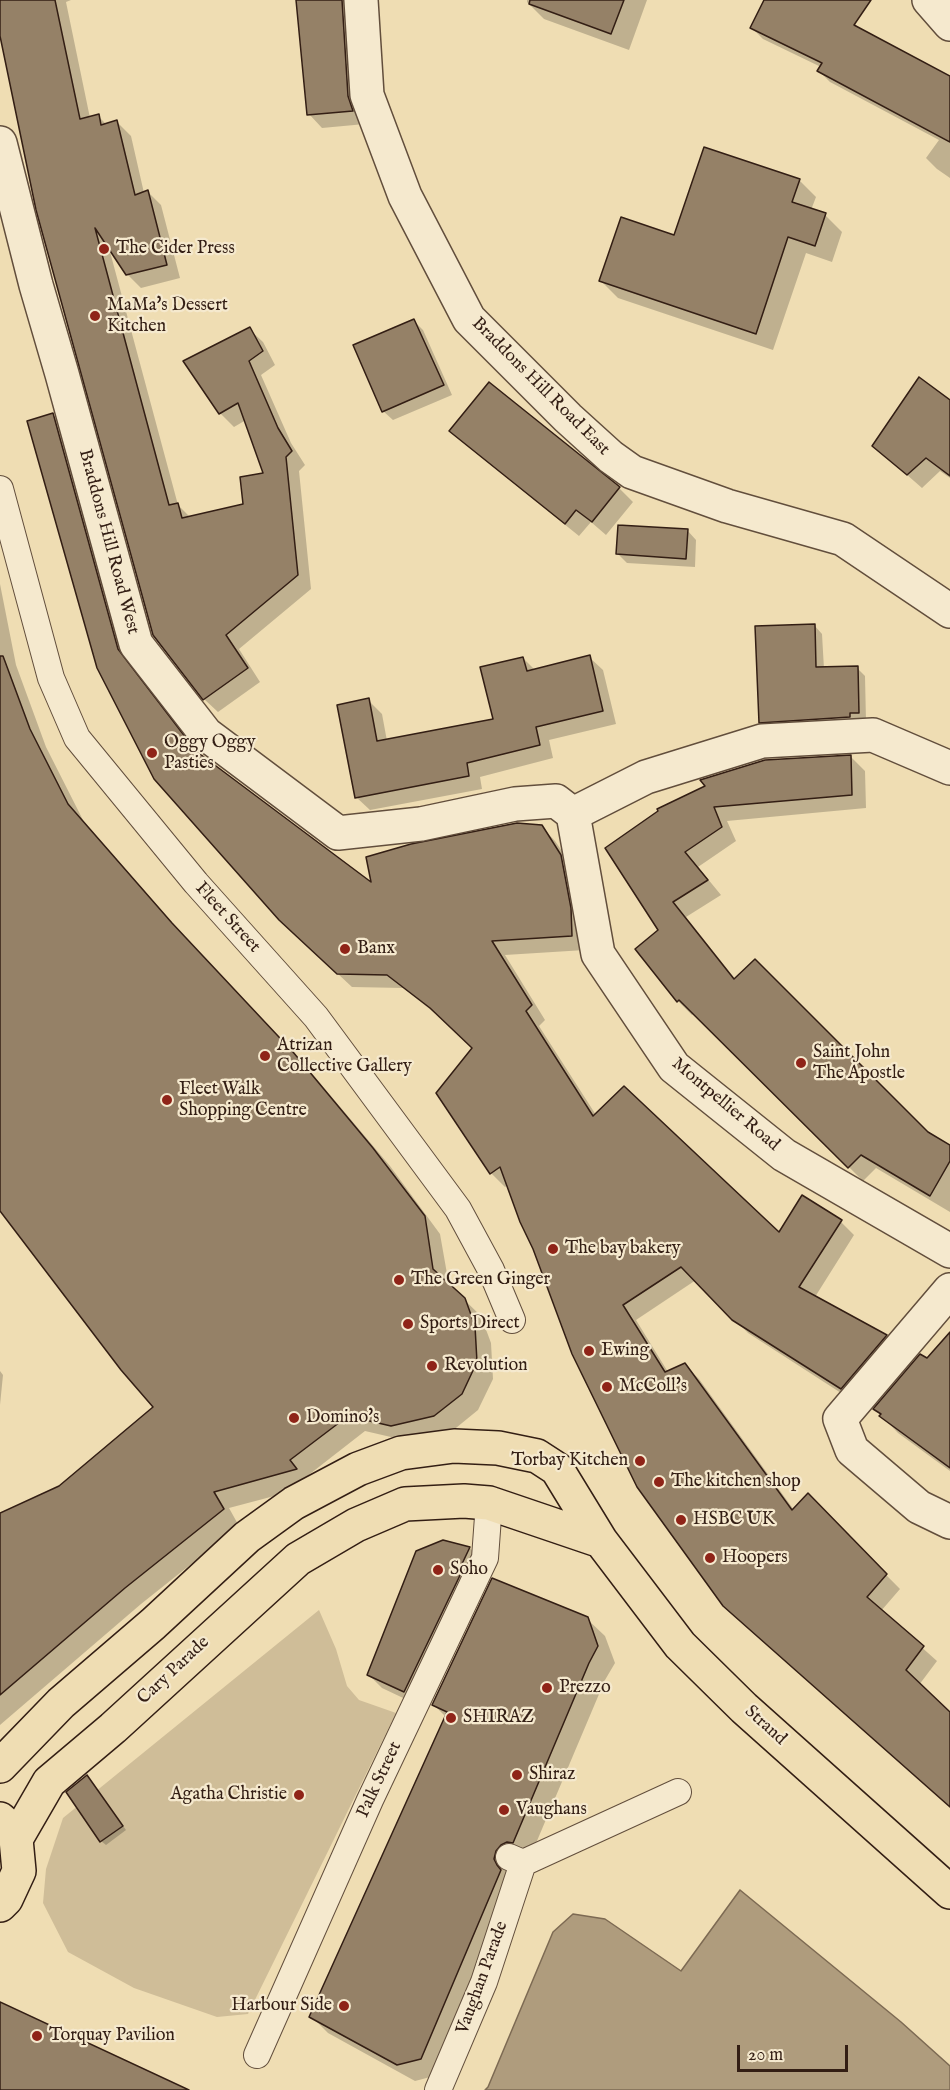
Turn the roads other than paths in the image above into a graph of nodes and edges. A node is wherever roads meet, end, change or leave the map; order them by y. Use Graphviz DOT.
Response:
graph roads {
  1 [pos="361,0"];
  2 [pos="929,0"];
  3 [pos="950,24"];
  4 [pos="0,144"];
  5 [pos="0,489"];
  6 [pos="950,611"];
  7 [pos="950,768"];
  8 [pos="573,814"];
  9 [pos="950,1251"];
  10 [pos="950,1290"];
  11 [pos="512,1320"];
  12 [pos="489,1503"];
  13 [pos="950,1522"];
  14 [pos="601,1541"];
  15 [pos="0,1766"];
  16 [pos="678,1792"];
  17 [pos="8,1829"];
  18 [pos="950,1892"];
  19 [pos="0,1905"];
  20 [pos="257,2055"];
  21 [pos="438,2090"];
  1 -- 6 [label="street, Braddons Hill Road East"];
  2 -- 3 [label="street"];
  4 -- 8 [label="street, Braddons Hill Road West"];
  5 -- 11 [label="street, Fleet Street"];
  7 -- 8 [label="street"];
  8 -- 9 [label="street, Montpellier Road"];
  10 -- 13 [label="street"];
  12 -- 14 [label="main road"];
  12 -- 17 [label="main road, Cary Parade"];
  12 -- 20 [label="street, Palk Street"];
  14 -- 15 [label="main road, Strand"];
  14 -- 18 [label="main road, Strand"];
  16 -- 21 [label="street, Vaughan Parade"];
  17 -- 19 [label="main road"];
}
